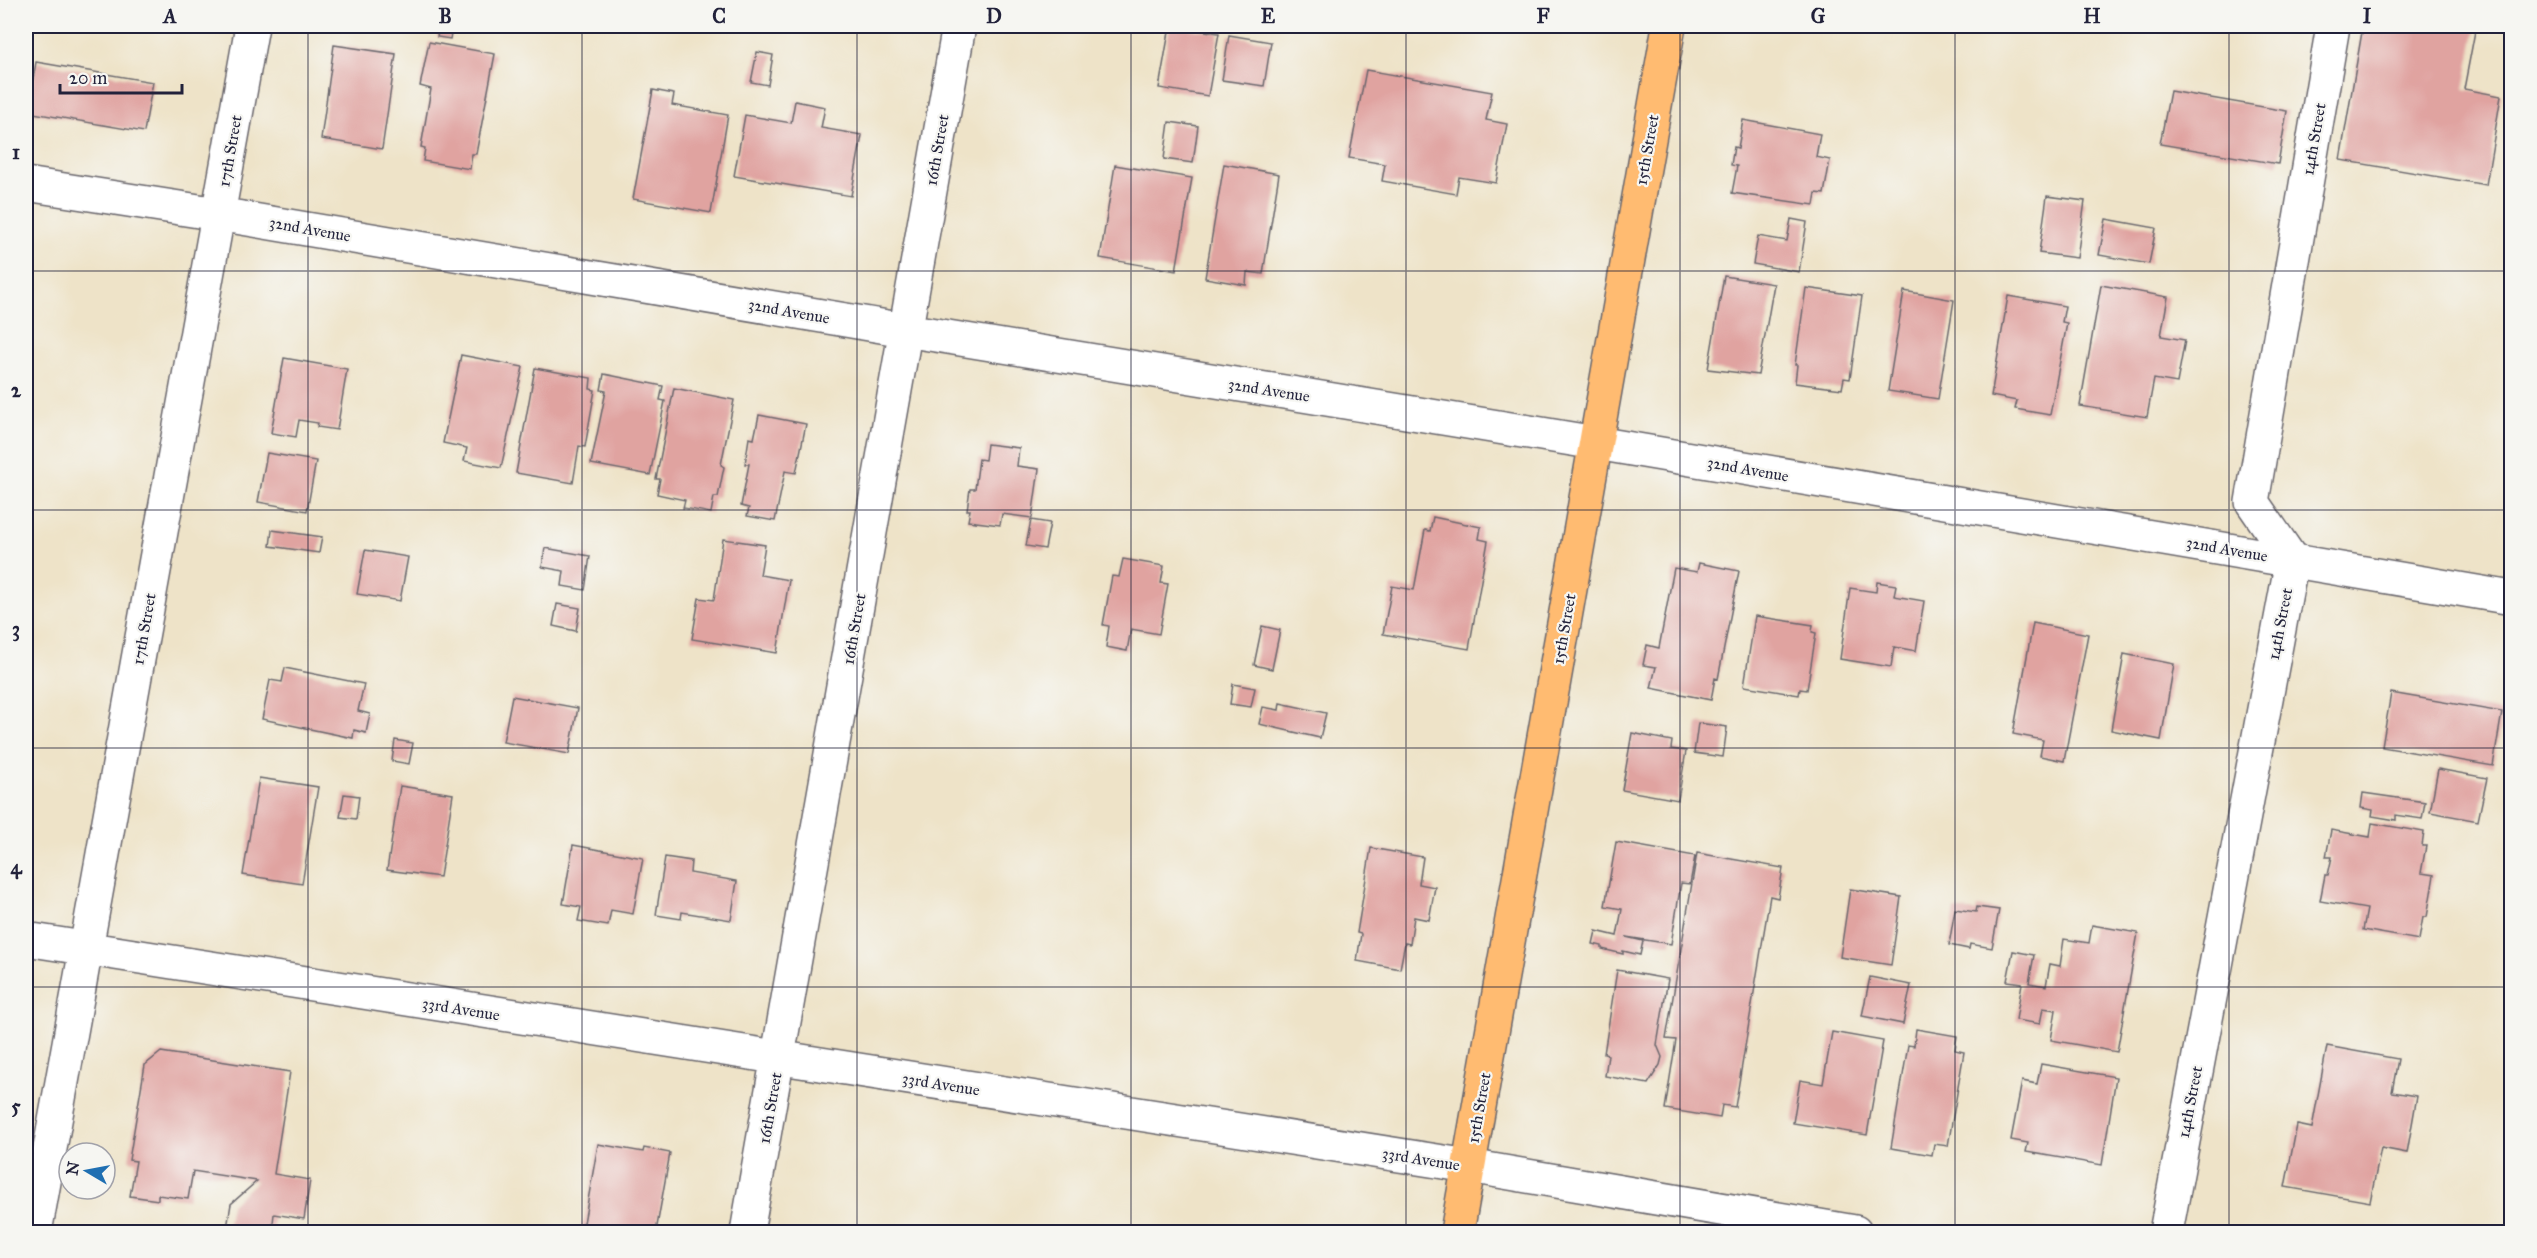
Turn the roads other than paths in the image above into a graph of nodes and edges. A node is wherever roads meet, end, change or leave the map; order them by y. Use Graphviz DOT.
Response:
graph roads {
  1 [pos="252,26"];
  2 [pos="959,26"];
  3 [pos="1669,26"];
  4 [pos="2333,26"];
  5 [pos="26,184"];
  6 [pos="218,214"];
  7 [pos="904,330"];
  8 [pos="1596,443"];
  9 [pos="2292,560"];
  10 [pos="2511,598"];
  11 [pos="26,939"];
  12 [pos="86,950"];
  13 [pos="779,1059"];
  14 [pos="1469,1166"];
  15 [pos="35,1233"];
  16 [pos="747,1233"];
  17 [pos="1457,1233"];
  18 [pos="1856,1233"];
  19 [pos="2166,1233"];
  1 -- 6 [label="street, 17th Street"];
  2 -- 7 [label="street, 16th Street"];
  3 -- 8 [label="main road, 15th Street"];
  4 -- 9 [label="street, 14th Street"];
  5 -- 6 [label="street, 32nd Avenue"];
  6 -- 7 [label="street, 32nd Avenue"];
  6 -- 12 [label="street, 17th Street"];
  7 -- 8 [label="street, 32nd Avenue"];
  7 -- 13 [label="street, 16th Street"];
  8 -- 9 [label="street, 32nd Avenue"];
  8 -- 14 [label="main road, 15th Street"];
  9 -- 10 [label="street, 32nd Avenue"];
  9 -- 19 [label="street, 14th Street"];
  11 -- 12 [label="street, 33rd Avenue"];
  12 -- 13 [label="street, 33rd Avenue"];
  12 -- 15 [label="street, 17th Street"];
  13 -- 14 [label="street, 33rd Avenue"];
  13 -- 16 [label="street, 16th Street"];
  14 -- 17 [label="main road, 15th Street"];
  14 -- 18 [label="street, 33rd Avenue"];
}
